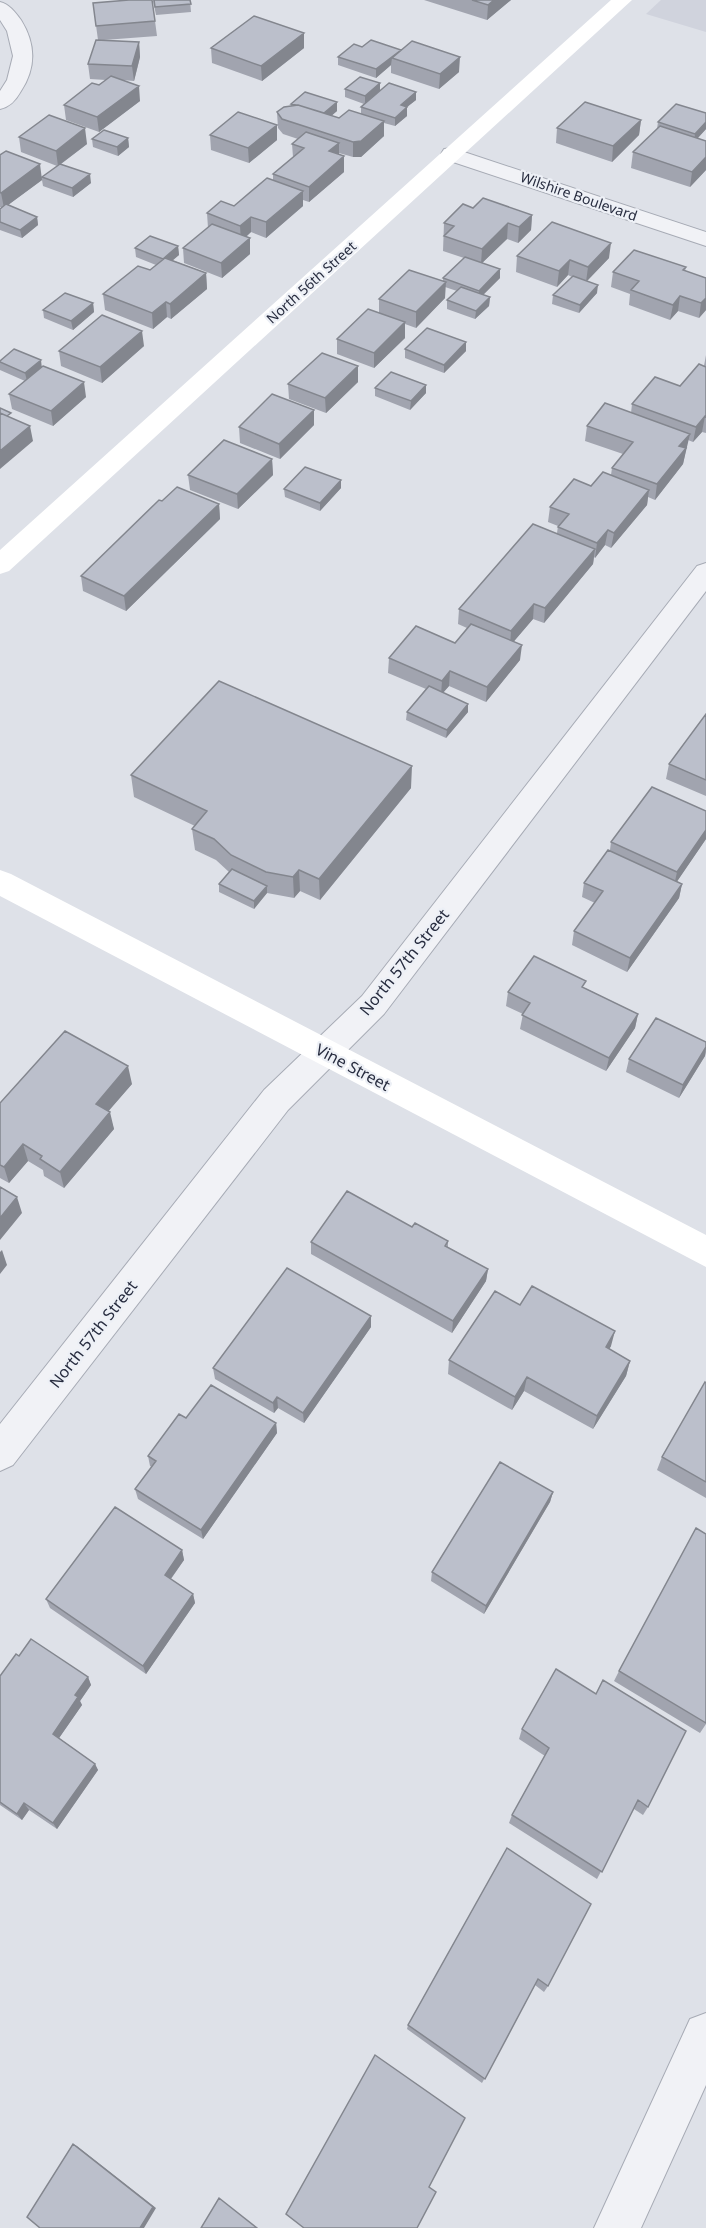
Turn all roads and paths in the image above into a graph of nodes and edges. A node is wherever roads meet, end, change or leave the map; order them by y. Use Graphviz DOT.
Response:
graph roads {
  1 [pos="622,0"];
  2 [pos="6,14"];
  3 [pos="0,103"];
  4 [pos="452,154"];
  5 [pos="706,239"];
  6 [pos="0,565"];
  7 [pos="706,572"];
  8 [pos="0,882"];
  9 [pos="323,1052"];
  10 [pos="706,1252"];
  11 [pos="0,1453"];
  12 [pos="706,2035"];
  13 [pos="617,2228"];
  1 -- 4 [label="main road, North 56th Street"];
  2 -- 3 [label="street"];
  4 -- 5 [label="street, Wilshire Boulevard"];
  4 -- 6 [label="main road, North 56th Street"];
  7 -- 9 [label="street, North 57th Street"];
  8 -- 9 [label="main road, Vine Street"];
  9 -- 10 [label="main road, Vine Street"];
  9 -- 11 [label="street, North 57th Street"];
  12 -- 13 [label="street"];
}
